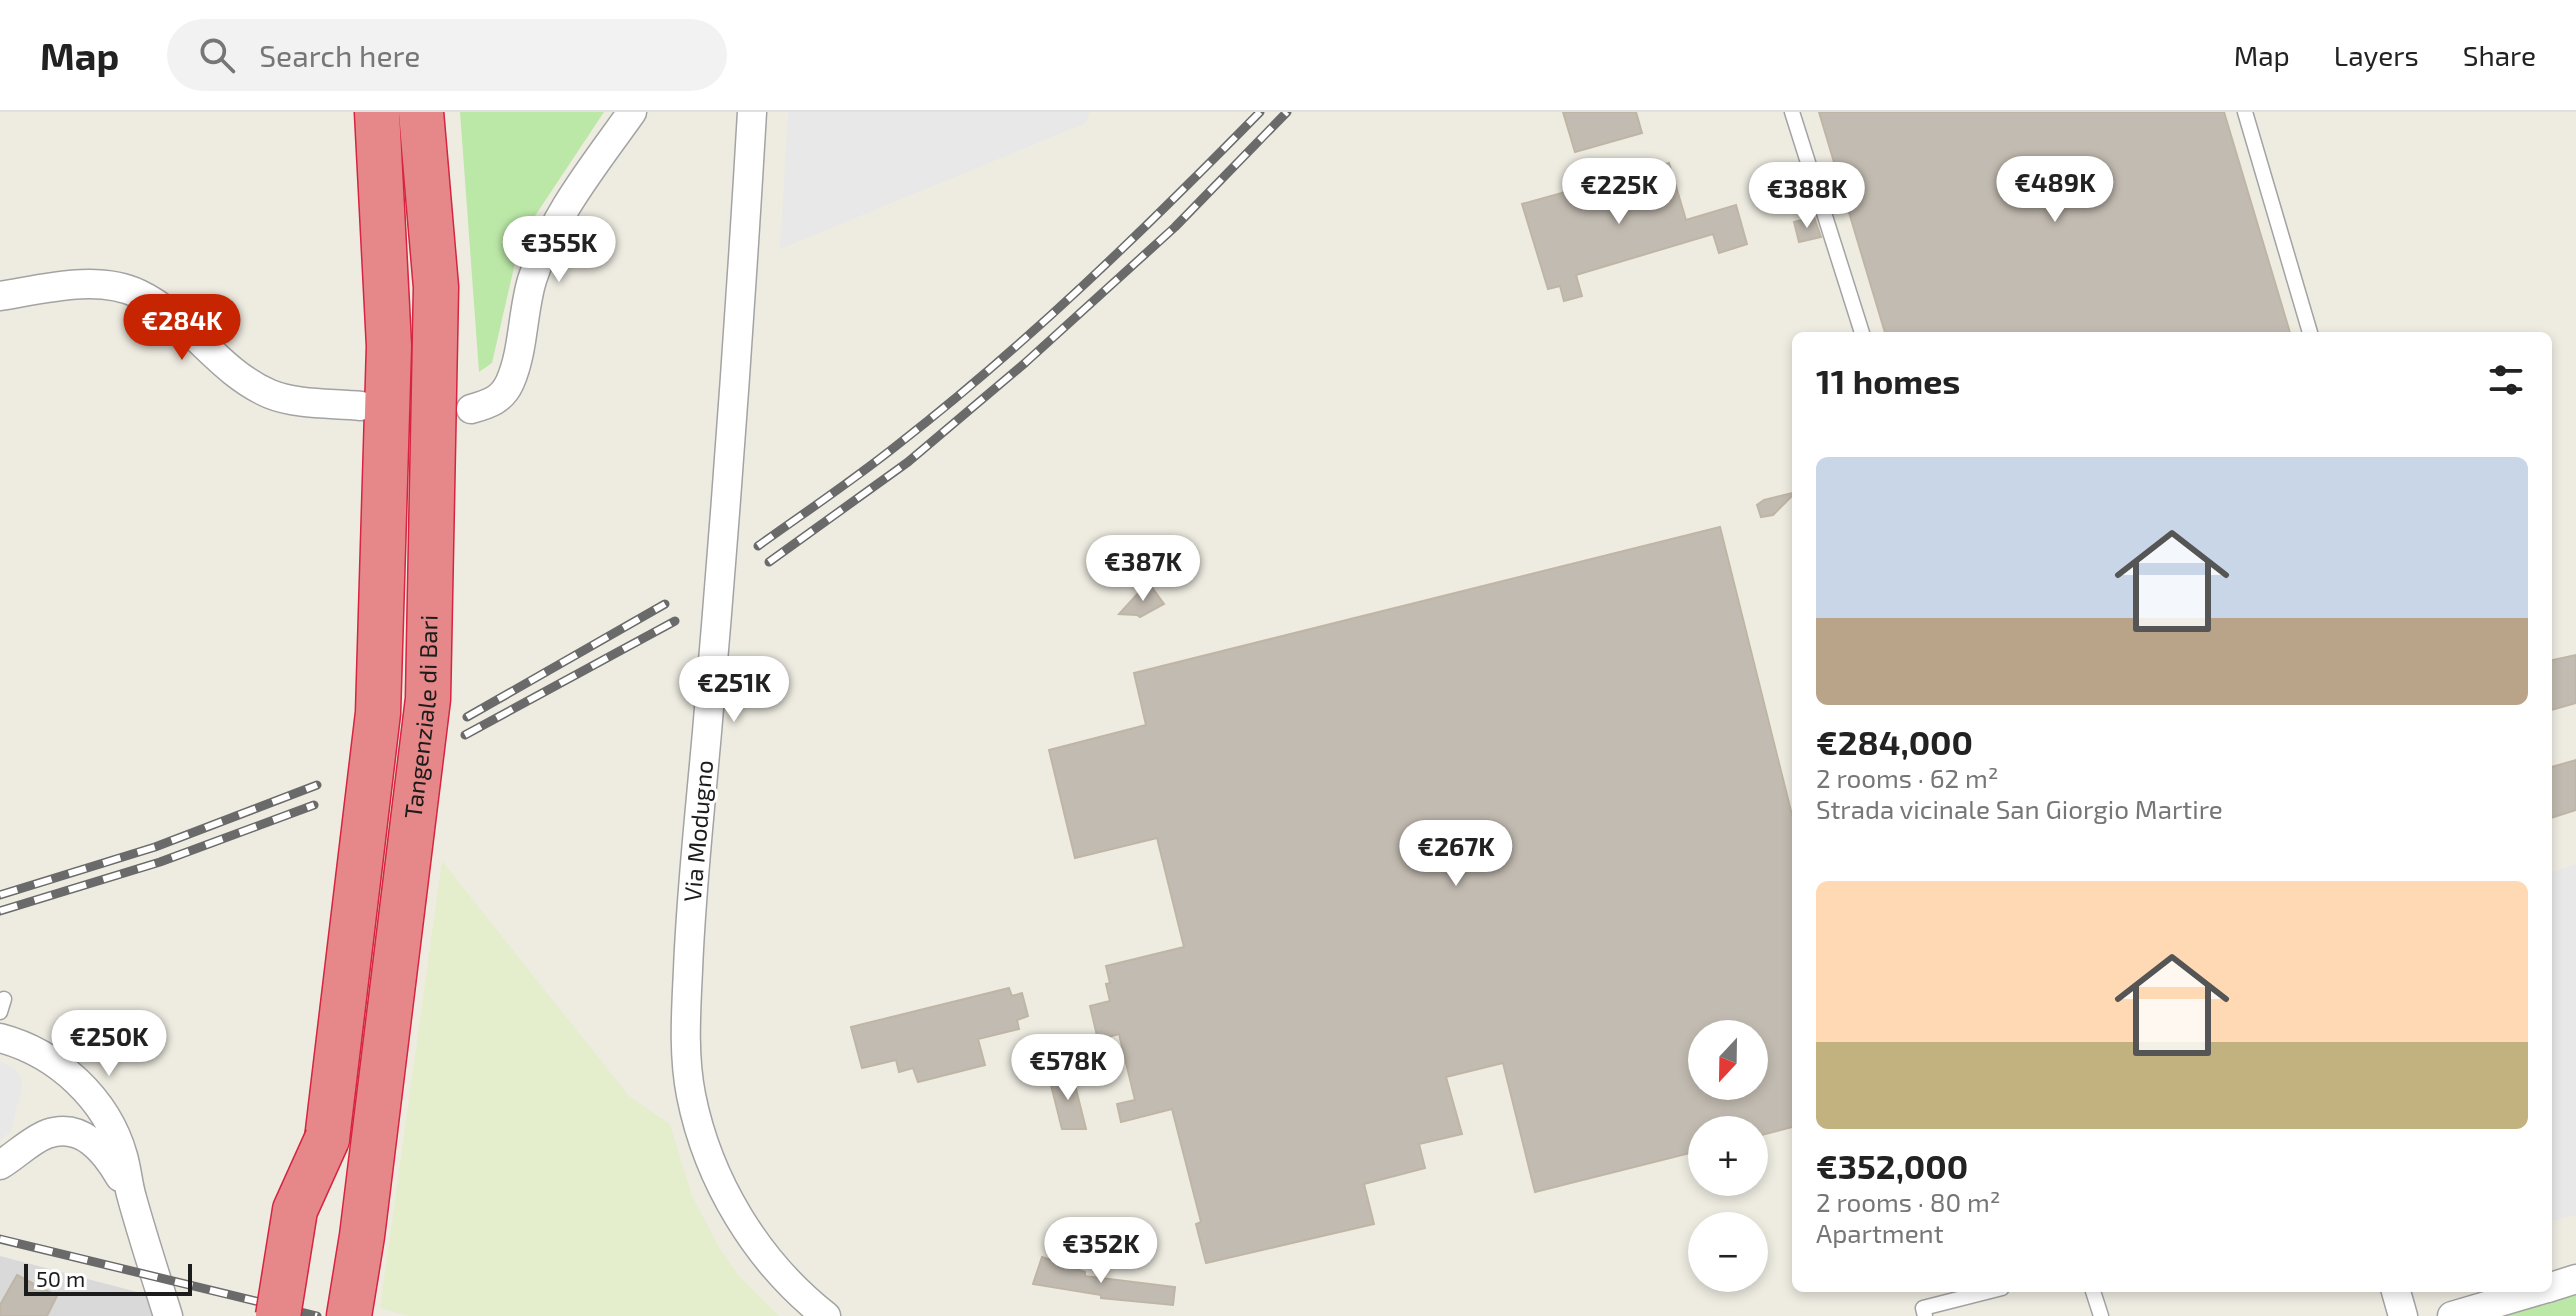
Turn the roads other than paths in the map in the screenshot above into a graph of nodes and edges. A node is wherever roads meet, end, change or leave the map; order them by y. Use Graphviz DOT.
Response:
graph roads {
  1 [pos="354,112"];
  2 [pos="377,112"];
  3 [pos="421,112"];
  4 [pos="632,112"];
  5 [pos="752,112"];
  6 [pos="1792,112"];
  7 [pos="2245,112"];
  8 [pos="0,296"];
  9 [pos="1862,332"];
  10 [pos="2310,332"];
  11 [pos="389,346"];
  12 [pos="361,406"];
  13 [pos="471,409"];
  14 [pos="0,1038"];
  15 [pos="327,1139"];
  16 [pos="0,1165"];
  17 [pos="131,1195"];
  18 [pos="362,1236"];
  19 [pos="2576,1279"];
  20 [pos="2552,1287"];
  21 [pos="1986,1292"];
  22 [pos="2093,1292"];
  23 [pos="2396,1292"];
  24 [pos="2534,1292"];
  25 [pos="168,1316"];
  26 [pos="278,1316"];
  27 [pos="301,1316"];
  28 [pos="349,1316"];
  29 [pos="372,1316"];
  30 [pos="826,1316"];
  31 [pos="1925,1316"];
  32 [pos="2101,1316"];
  33 [pos="2403,1316"];
  34 [pos="2452,1316"];
  1 -- 11 [label="highway"];
  2 -- 11 [label="highway, Tangenziale di Bari"];
  3 -- 18 [label="highway, Tangenziale di Bari"];
  4 -- 13 [label="street"];
  5 -- 30 [label="street, Via Modugno"];
  6 -- 9 [label="lane"];
  7 -- 10 [label="lane"];
  8 -- 12 [label="street"];
  11 -- 15 [label="highway, Tangenziale di Bari"];
  14 -- 17 [label="street"];
  15 -- 26 [label="highway, bridge"];
  15 -- 27 [label="highway, Tangenziale di Bari, bridge"];
  16 -- 17 [label="street"];
  17 -- 25 [label="street"];
  18 -- 28 [label="highway, Tangenziale di Bari"];
  18 -- 29 [label="highway"];
  19 -- 20 [label="street"];
  21 -- 31 [label="lane"];
  22 -- 32 [label="lane"];
  23 -- 33 [label="street"];
  24 -- 34 [label="street"];
}
